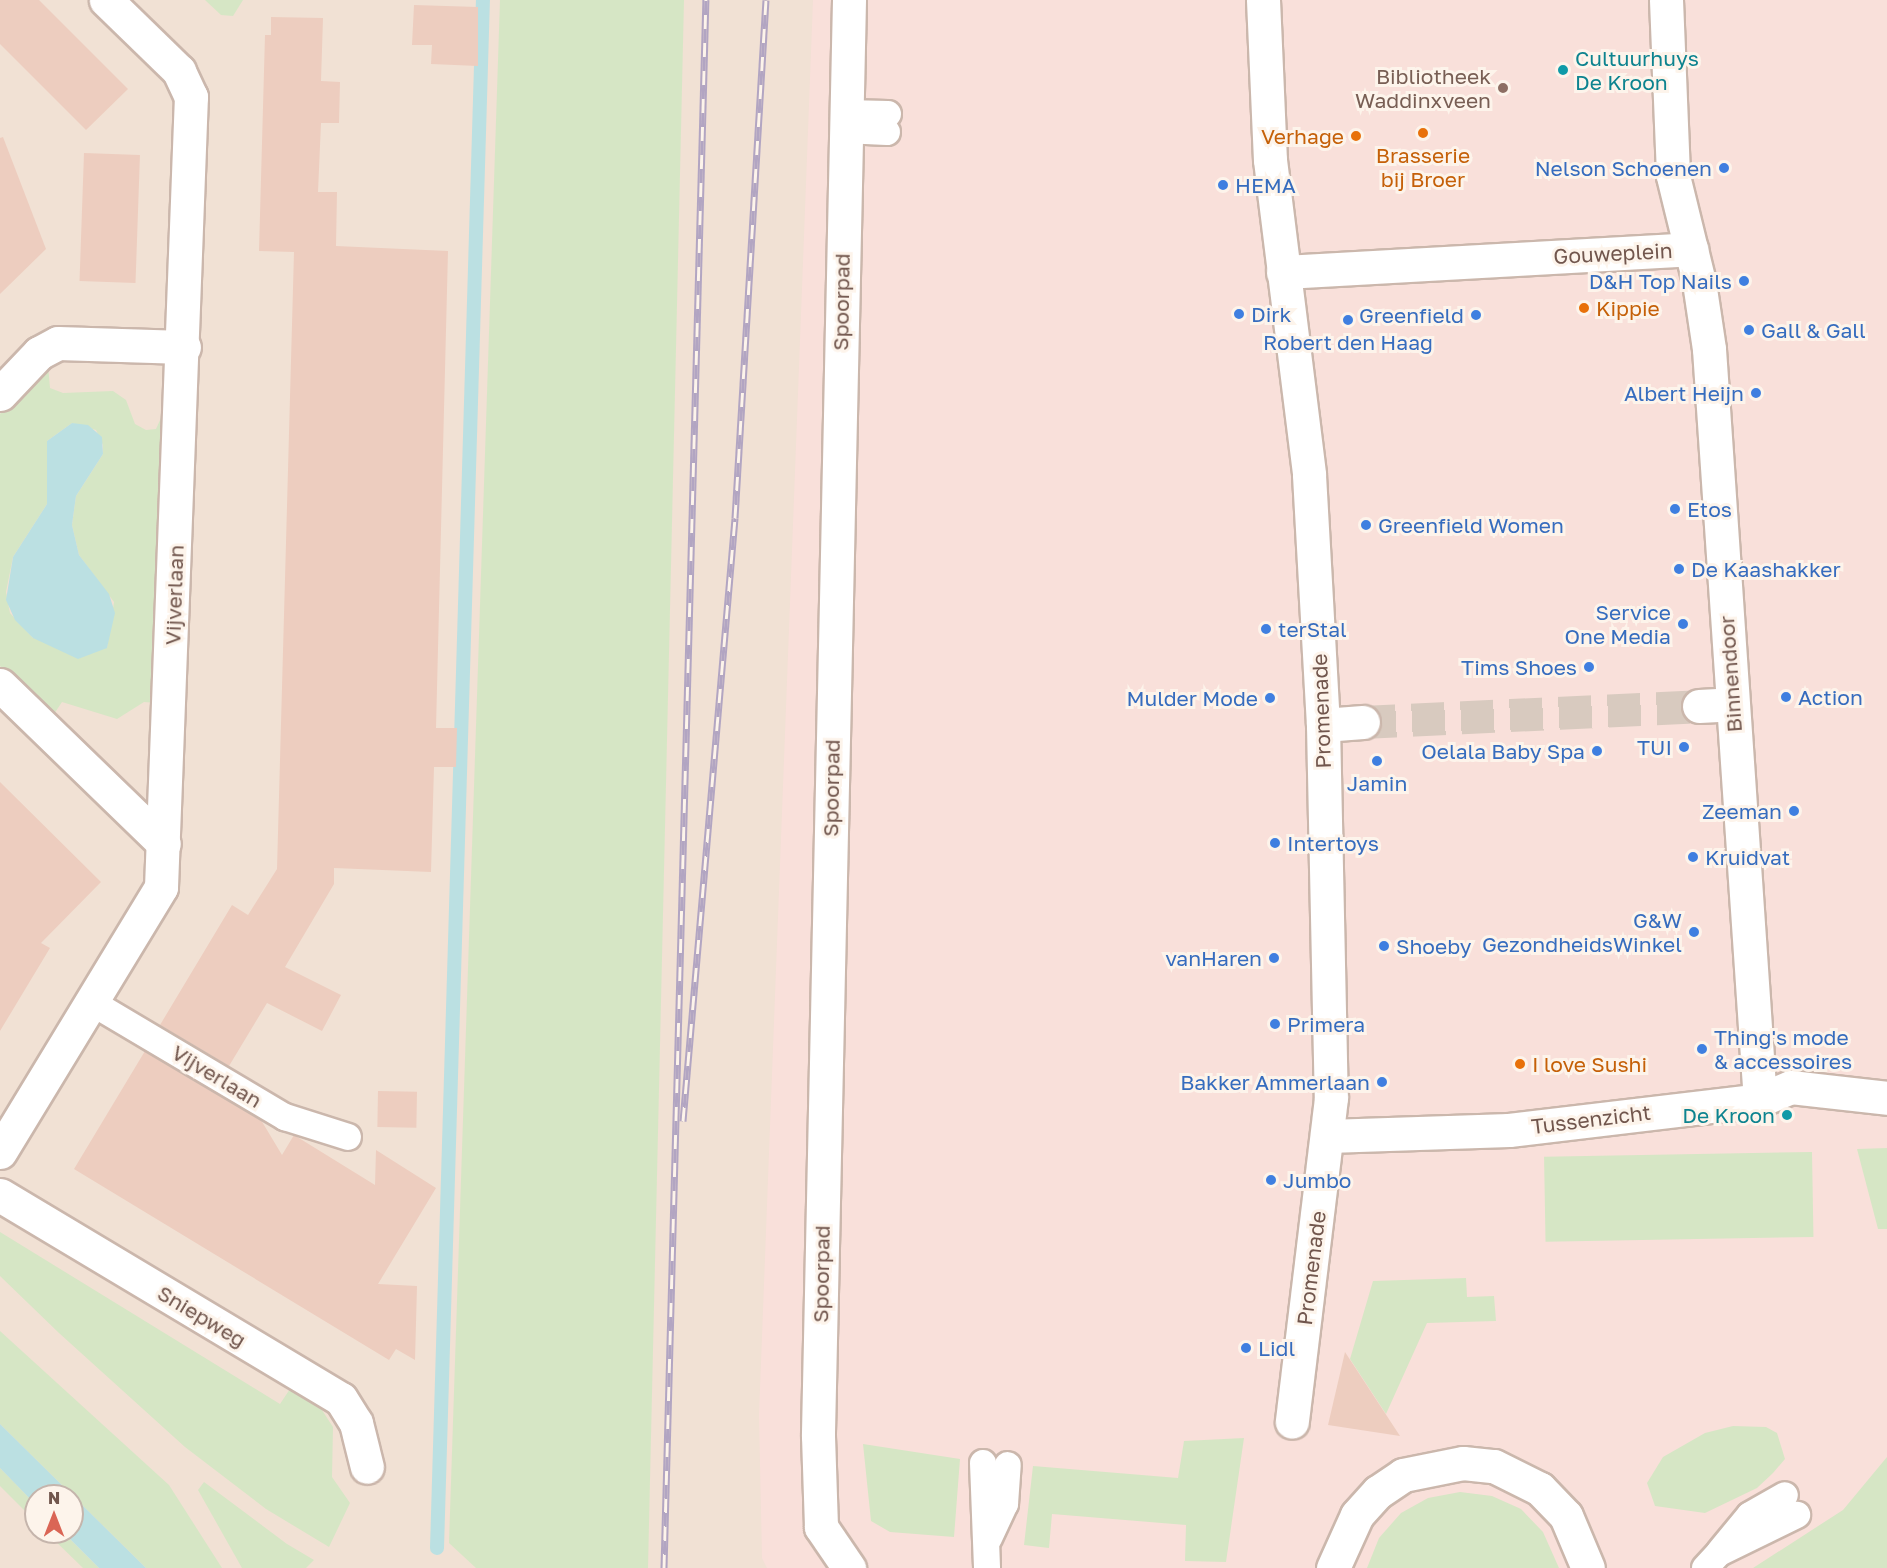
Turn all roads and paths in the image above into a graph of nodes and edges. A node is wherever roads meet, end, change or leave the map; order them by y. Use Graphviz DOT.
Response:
graph roads {
  1 [pos="106,0"];
  2 [pos="849,0"];
  3 [pos="1263,0"];
  4 [pos="1666,0"];
  5 [pos="844,122"];
  6 [pos="887,123"];
  7 [pos="1691,249"];
  8 [pos="1283,272"];
  9 [pos="184,347"];
  10 [pos="0,393"];
  11 [pos="0,685"];
  12 [pos="1732,704"];
  13 [pos="1699,706"];
  14 [pos="1363,722"];
  15 [pos="1323,725"];
  16 [pos="164,844"];
  17 [pos="91,1002"];
  18 [pos="1887,1098"];
  19 [pos="1760,1100"];
  20 [pos="348,1137"];
  21 [pos="1328,1137"];
  22 [pos="0,1152"];
  23 [pos="0,1195"];
  24 [pos="1292,1422"];
  25 [pos="995,1464"];
  26 [pos="367,1467"];
  27 [pos="1791,1505"];
  28 [pos="1712,1560"];
  29 [pos="849,1568"];
  30 [pos="987,1568"];
  31 [pos="1333,1568"];
  32 [pos="1588,1568"];
  1 -- 9 [label="street, Vijverlaan"];
  2 -- 5 [label="street, Spoorpad"];
  3 -- 8 [label="street, Promenade"];
  4 -- 7 [label="street, Gouweplein"];
  5 -- 6 [label="lane"];
  5 -- 29 [label="street, Spoorpad"];
  7 -- 8 [label="street, Gouweplein"];
  7 -- 12 [label="street, Binnendoor"];
  8 -- 15 [label="street, Promenade"];
  9 -- 10 [label="street"];
  9 -- 16 [label="street, Vijverlaan"];
  11 -- 16 [label="street"];
  12 -- 13 [label="street"];
  12 -- 19 [label="street, Binnendoor"];
  14 -- 15 [label="street"];
  15 -- 21 [label="street, Promenade"];
  16 -- 17 [label="street, Vijverlaan"];
  17 -- 20 [label="lane, Vijverlaan"];
  17 -- 22 [label="street, Vijverlaan"];
  18 -- 19 [label="street, Tussenzicht"];
  19 -- 21 [label="street, Tussenzicht"];
  21 -- 24 [label="street, Promenade"];
  23 -- 26 [label="street, Sniepweg"];
  25 -- 30 [label="lane"];
  27 -- 28 [label="lane"];
  31 -- 32 [label="street"];
}
